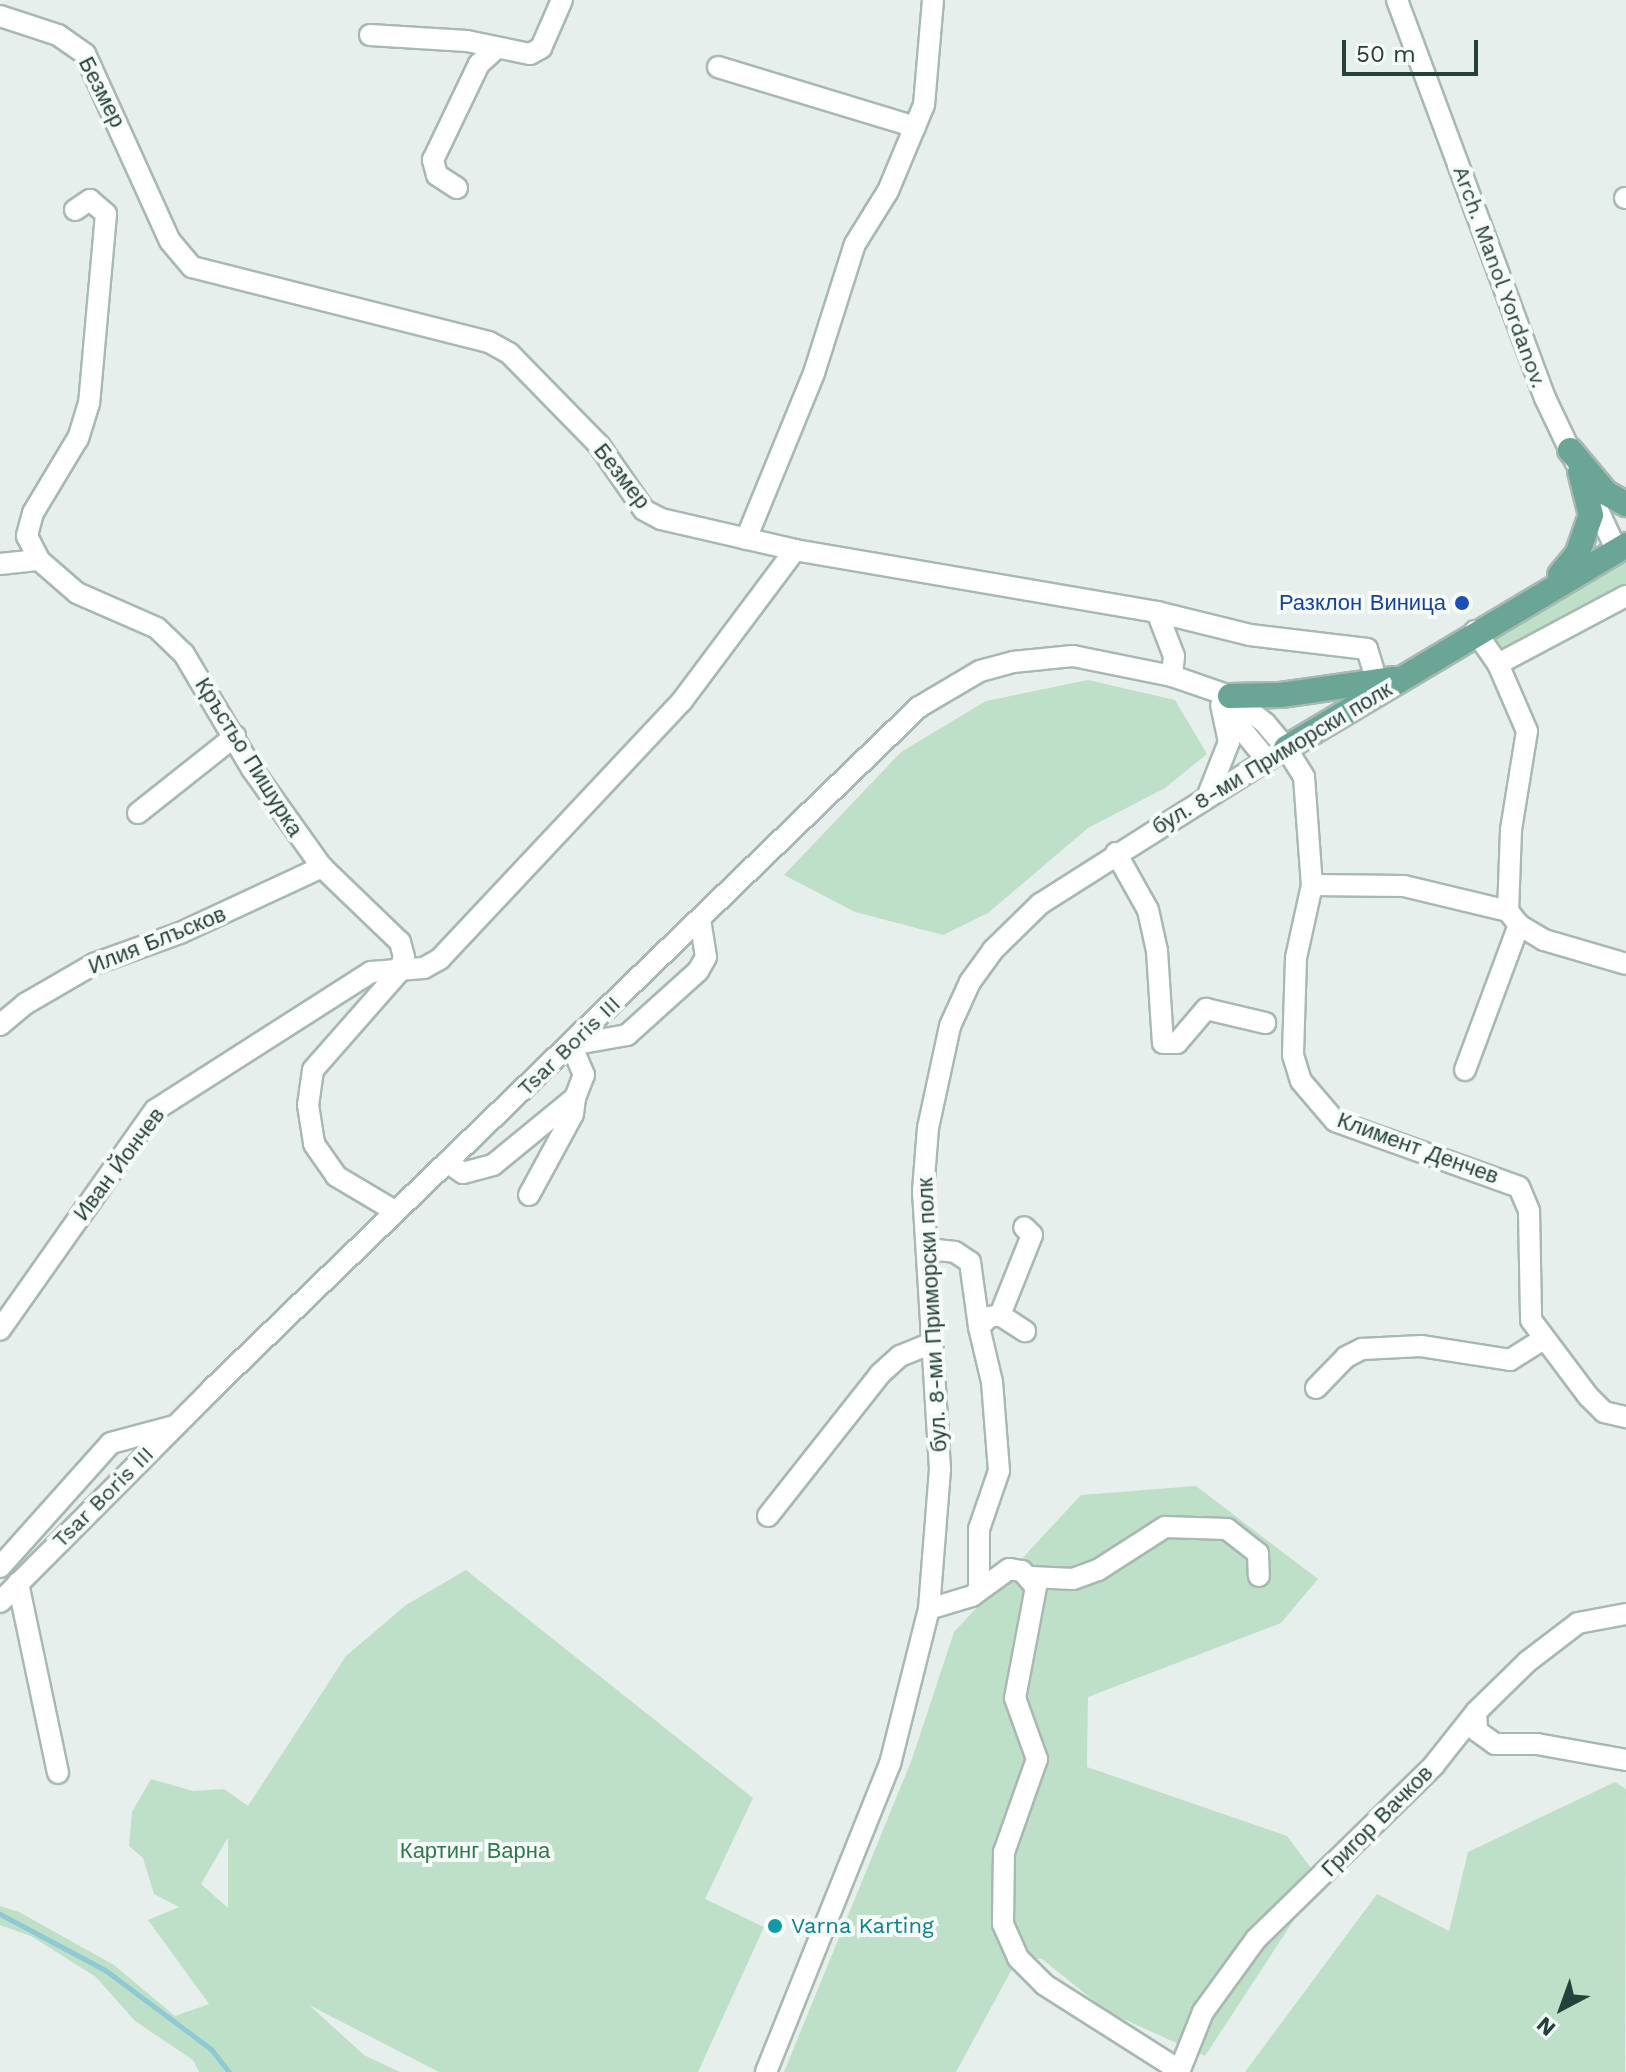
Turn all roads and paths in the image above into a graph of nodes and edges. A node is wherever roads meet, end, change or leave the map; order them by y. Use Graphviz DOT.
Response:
graph roads {
  1 [pos="562,0"];
  2 [pos="933,0"];
  3 [pos="1397,0"];
  4 [pos="0,16"];
  5 [pos="370,35"];
  6 [pos="497,48"];
  7 [pos="718,67"];
  8 [pos="915,127"];
  9 [pos="457,188"];
  10 [pos="75,210"];
  11 [pos="1575,460"];
  12 [pos="1626,504"];
  13 [pos="746,539"];
  14 [pos="1621,547"];
  15 [pos="795,550"];
  16 [pos="39,560"];
  17 [pos="0,564"];
  18 [pos="1546,589"];
  19 [pos="1626,596"];
  20 [pos="1157,612"];
  21 [pos="1475,631"];
  22 [pos="1498,664"];
  23 [pos="1172,676"];
  24 [pos="1409,677"];
  25 [pos="1377,682"];
  26 [pos="1220,697"];
  27 [pos="235,736"];
  28 [pos="1276,754"];
  29 [pos="1208,795"];
  30 [pos="138,813"];
  31 [pos="1116,853"];
  32 [pos="322,867"];
  33 [pos="1312,885"];
  34 [pos="1513,918"];
  35 [pos="700,920"];
  36 [pos="1626,964"];
  37 [pos="399,972"];
  38 [pos="1265,1023"];
  39 [pos="0,1025"];
  40 [pos="571,1045"];
  41 [pos="1465,1070"];
  42 [pos="575,1098"];
  43 [pos="447,1162"];
  44 [pos="529,1195"];
  45 [pos="395,1211"];
  46 [pos="1024,1227"];
  47 [pos="927,1249"];
  48 [pos="1000,1315"];
  49 [pos="979,1327"];
  50 [pos="0,1330"];
  51 [pos="1025,1331"];
  52 [pos="1543,1339"];
  53 [pos="932,1343"];
  54 [pos="1316,1388"];
  55 [pos="1626,1417"];
  56 [pos="175,1425"];
  57 [pos="768,1516"];
  58 [pos="0,1567"];
  59 [pos="1259,1576"];
  60 [pos="1031,1577"];
  61 [pos="18,1583"];
  62 [pos="979,1590"];
  63 [pos="0,1602"];
  64 [pos="929,1609"];
  65 [pos="1626,1614"];
  66 [pos="1476,1712"];
  67 [pos="1486,1740"];
  68 [pos="1626,1760"];
  69 [pos="1434,1765"];
  70 [pos="58,1773"];
  71 [pos="1179,2071"];
  72 [pos="766,2072"];
  1 -- 6 [label="street"];
  2 -- 8 [label="street"];
  3 -- 11 [label="street, Arch. Manol Yordanov."];
  4 -- 13 [label="street, Безмер"];
  5 -- 6 [label="street"];
  6 -- 9 [label="street"];
  7 -- 8 [label="street"];
  8 -- 13 [label="street"];
  10 -- 16 [label="street"];
  11 -- 12 [label="main road"];
  11 -- 14 [label="street, Arch. Manol Yordanov."];
  11 -- 18 [label="main road"];
  13 -- 15 [label="street, Безмер"];
  14 -- 18 [label="main road, бул. 8-ми Приморски полк"];
  15 -- 20 [label="street, Безмер"];
  15 -- 37 [label="street"];
  16 -- 17 [label="street"];
  16 -- 27 [label="street, Кръстьо Пишурка"];
  18 -- 21 [label="main road, бул. 8-ми Приморски полк"];
  19 -- 22 [label="street"];
  20 -- 23 [label="street"];
  20 -- 25 [label="street, Безмер"];
  21 -- 22 [label="street"];
  21 -- 24 [label="main road, бул. 8-ми Приморски полк"];
  22 -- 34 [label="street"];
  23 -- 26 [label="street, Tsar Boris III"];
  23 -- 35 [label="street, Tsar Boris III"];
  24 -- 25 [label="main road"];
  24 -- 28 [label="main road, бул. 8-ми Приморски полк"];
  25 -- 26 [label="main road"];
  26 -- 28 [label="street, Tsar Boris III"];
  26 -- 29 [label="street"];
  27 -- 30 [label="street"];
  27 -- 32 [label="street, Кръстьо Пишурка"];
  28 -- 29 [label="street, бул. 8-ми Приморски полк"];
  28 -- 33 [label="street, Климент Денчев"];
  29 -- 31 [label="street, бул. 8-ми Приморски полк"];
  31 -- 38 [label="street"];
  31 -- 47 [label="street, бул. 8-ми Приморски полк"];
  32 -- 37 [label="street, Кръстьо Пишурка"];
  32 -- 39 [label="street, Илия Блъсков"];
  33 -- 34 [label="street"];
  33 -- 52 [label="street, Климент Денчев"];
  34 -- 36 [label="street"];
  34 -- 41 [label="street"];
  35 -- 40 [label="street, Tsar Boris III"];
  35 -- 40 [label="street"];
  37 -- 45 [label="street"];
  37 -- 50 [label="street, Иван Йончев"];
  40 -- 42 [label="street"];
  40 -- 43 [label="street, Tsar Boris III"];
  42 -- 43 [label="street"];
  42 -- 44 [label="street"];
  43 -- 45 [label="street, Tsar Boris III"];
  45 -- 56 [label="street, Tsar Boris III"];
  46 -- 48 [label="street"];
  47 -- 49 [label="street"];
  47 -- 53 [label="street, бул. 8-ми Приморски полк"];
  48 -- 49 [label="street"];
  48 -- 51 [label="street"];
  49 -- 62 [label="street"];
  52 -- 54 [label="street"];
  52 -- 55 [label="street, Климент Денчев"];
  53 -- 57 [label="street"];
  53 -- 64 [label="street, бул. 8-ми Приморски полк"];
  56 -- 58 [label="street"];
  56 -- 61 [label="street, Tsar Boris III"];
  59 -- 60 [label="street"];
  60 -- 62 [label="street"];
  60 -- 71 [label="street, Григор Вачков"];
  61 -- 63 [label="street, Tsar Boris III"];
  61 -- 70 [label="street"];
  62 -- 64 [label="street"];
  64 -- 72 [label="street, бул. 8-ми Приморски полк"];
  65 -- 66 [label="street"];
  66 -- 67 [label="street"];
  66 -- 69 [label="street, Григор Вачков"];
  67 -- 68 [label="street"];
  67 -- 69 [label="street"];
  69 -- 71 [label="street, Григор Вачков"];
}
